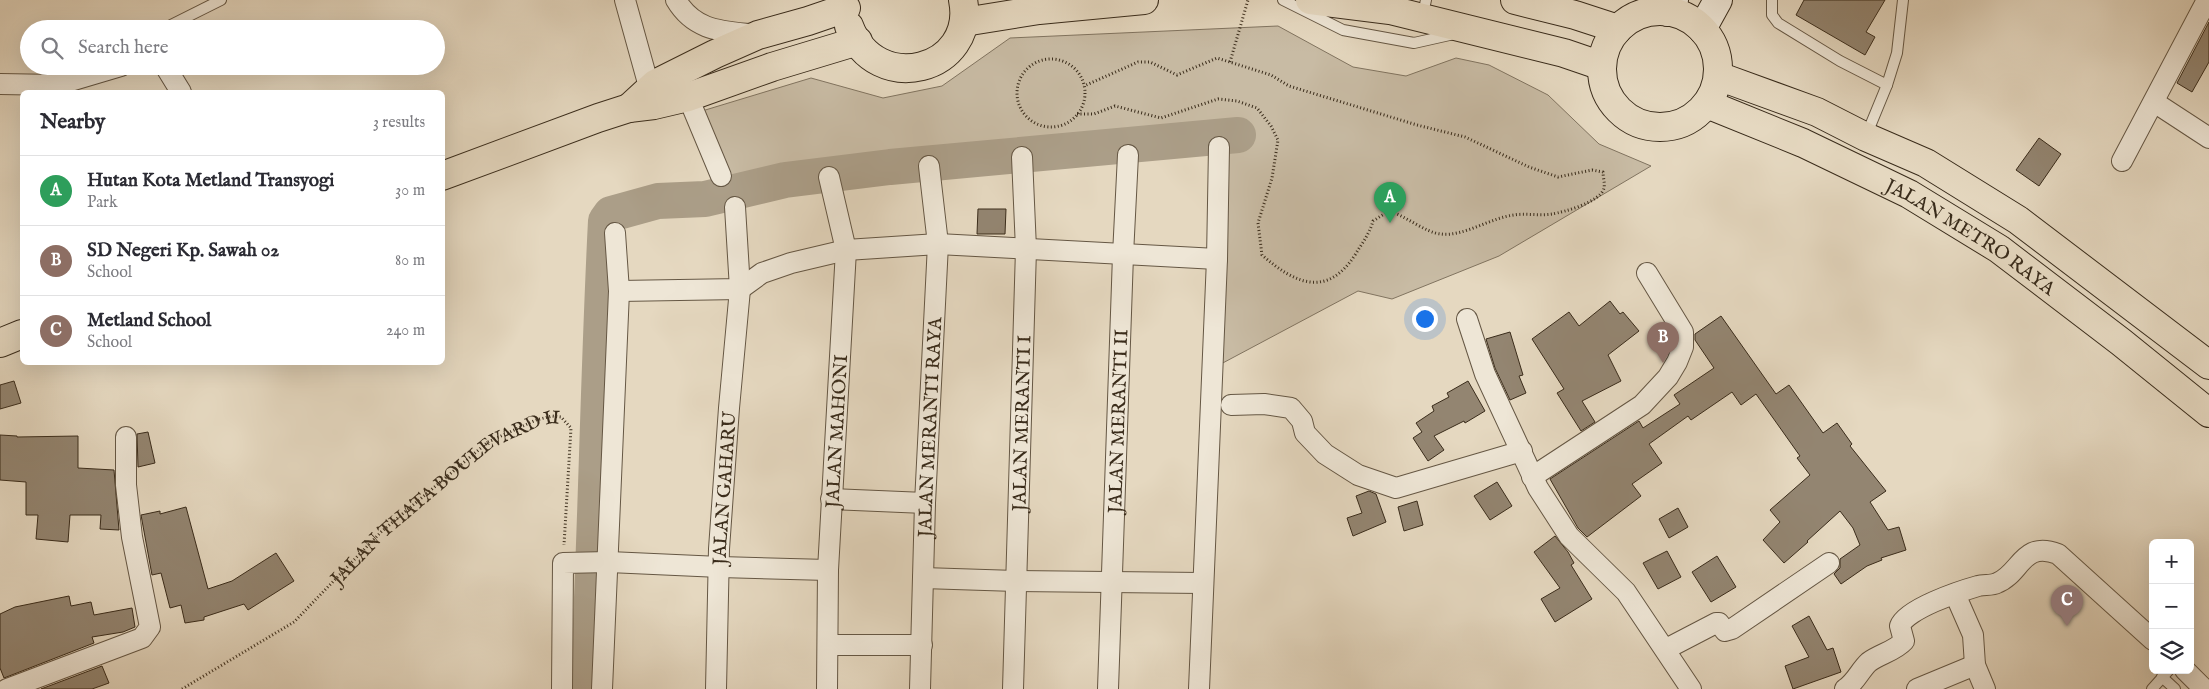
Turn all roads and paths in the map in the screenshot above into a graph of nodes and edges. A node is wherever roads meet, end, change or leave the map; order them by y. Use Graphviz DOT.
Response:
graph roads {
  1 [pos="221,0"];
  2 [pos="625,0"];
  3 [pos="676,0"];
  4 [pos="1144,0"];
  5 [pos="1248,0"];
  6 [pos="1284,0"];
  7 [pos="1310,0"];
  8 [pos="1514,0"];
  9 [pos="1718,0"];
  10 [pos="1772,0"];
  11 [pos="1904,0"];
  12 [pos="2207,0"];
  13 [pos="847,4"];
  14 [pos="1671,6"];
  15 [pos="1424,9"];
  16 [pos="964,11"];
  17 [pos="181,20"];
  18 [pos="1618,29"];
  19 [pos="1702,29"];
  20 [pos="1472,30"];
  21 [pos="758,35"];
  22 [pos="858,41"];
  23 [pos="1230,62"];
  24 [pos="1602,66"];
  25 [pos="91,75"];
  26 [pos="171,75"];
  27 [pos="1718,76"];
  28 [pos="0,84"];
  29 [pos="1887,85"];
  30 [pos="1084,86"];
  31 [pos="180,90"];
  32 [pos="688,96"];
  33 [pos="644,100"];
  34 [pos="2154,102"];
  35 [pos="1707,104"];
  36 [pos="1077,114"];
  37 [pos="1866,137"];
  38 [pos="2209,138"];
  39 [pos="1219,147"];
  40 [pos="1128,155"];
  41 [pos="1022,157"];
  42 [pos="2122,161"];
  43 [pos="929,166"];
  44 [pos="445,175"];
  45 [pos="721,176"];
  46 [pos="829,177"];
  47 [pos="735,207"];
  48 [pos="615,233"];
  49 [pos="938,244"];
  50 [pos="1026,249"];
  51 [pos="846,250"];
  52 [pos="1123,254"];
  53 [pos="1217,259"];
  54 [pos="1647,273"];
  55 [pos="740,289"];
  56 [pos="619,291"];
  57 [pos="1467,319"];
  58 [pos="20,335"];
  59 [pos="0,342"];
  60 [pos="2209,365"];
  61 [pos="1231,405"];
  62 [pos="2209,413"];
  63 [pos="126,437"];
  64 [pos="1522,450"];
  65 [pos="1532,476"];
  66 [pos="831,499"];
  67 [pos="925,503"];
  68 [pos="587,562"];
  69 [pos="1829,563"];
  70 [pos="720,568"];
  71 [pos="828,570"];
  72 [pos="923,578"];
  73 [pos="1016,582"];
  74 [pos="1112,583"];
  75 [pos="1202,583"];
  76 [pos="1955,594"];
  77 [pos="2149,636"];
  78 [pos="828,645"];
  79 [pos="922,646"];
  80 [pos="1666,649"];
  81 [pos="1975,665"];
  82 [pos="2166,674"];
  83 [pos="2189,674"];
  84 [pos="7,689"];
  85 [pos="182,689"];
  86 [pos="562,689"];
  87 [pos="602,689"];
  88 [pos="716,689"];
  89 [pos="826,689"];
  90 [pos="920,689"];
  91 [pos="1013,689"];
  92 [pos="1108,689"];
  93 [pos="1199,689"];
  94 [pos="1691,689"];
  95 [pos="1845,689"];
  96 [pos="1917,689"];
  97 [pos="1985,689"];
  98 [pos="2152,689"];
  99 [pos="2175,689"];
  100 [pos="2204,689"];
  1 -- 17 [label="lane"];
  2 -- 33 [label="street"];
  3 -- 21 [label="street"];
  4 -- 16 [label="main road"];
  5 -- 23 [label="path"];
  6 -- 20 [label="lane"];
  7 -- 15 [label="main road"];
  8 -- 18 [label="main road"];
  9 -- 19 [label="street"];
  10 -- 29 [label="lane"];
  11 -- 29 [label="lane"];
  12 -- 34 [label="street"];
  13 -- 21 [label="main road"];
  13 -- 22 [label="main road"];
  14 -- 18 [label="main road"];
  14 -- 19 [label="main road"];
  15 -- 20 [label="main road"];
  16 -- 22 [label="main road"];
  18 -- 24 [label="main road"];
  19 -- 27 [label="main road"];
  20 -- 24 [label="main road"];
  21 -- 33 [label="main road"];
  22 -- 32 [label="main road"];
  23 -- 30 [label="path"];
  23 -- 36 [label="path"];
  24 -- 35 [label="main road"];
  25 -- 28 [label="street"];
  26 -- 31 [label="street"];
  27 -- 35 [label="main road"];
  27 -- 37 [label="main road, JALAN METRO RAYA"];
  29 -- 37 [label="lane"];
  30 -- 36 [label="path"];
  30 -- 36 [label="path"];
  32 -- 33 [label="main road"];
  32 -- 45 [label="street"];
  33 -- 44 [label="main road"];
  34 -- 38 [label="street"];
  34 -- 42 [label="street"];
  35 -- 62 [label="main road, JALAN METRO RAYA"];
  37 -- 60 [label="main road, JALAN METRO RAYA"];
  39 -- 53 [label="street"];
  40 -- 52 [label="street, JALAN MERANTI II"];
  41 -- 50 [label="street, JALAN MERANTI I"];
  43 -- 49 [label="street, JALAN MERANTI RAYA"];
  46 -- 51 [label="street, JALAN MAHONI"];
  47 -- 55 [label="street, JALAN GAHARU"];
  48 -- 56 [label="street"];
  49 -- 50 [label="street"];
  49 -- 51 [label="street"];
  49 -- 67 [label="street, JALAN MERANTI RAYA"];
  50 -- 52 [label="street"];
  50 -- 73 [label="street, JALAN MERANTI I"];
  51 -- 55 [label="street"];
  51 -- 66 [label="street, JALAN MAHONI"];
  52 -- 53 [label="street"];
  52 -- 74 [label="street, JALAN MERANTI II"];
  53 -- 75 [label="street"];
  54 -- 65 [label="street"];
  55 -- 56 [label="street"];
  55 -- 70 [label="street, JALAN GAHARU"];
  56 -- 68 [label="street"];
  57 -- 64 [label="street"];
  58 -- 59 [label="main road"];
  61 -- 64 [label="street"];
  63 -- 84 [label="street"];
  64 -- 65 [label="street"];
  65 -- 80 [label="street"];
  66 -- 67 [label="street"];
  66 -- 71 [label="street, JALAN MAHONI"];
  67 -- 72 [label="street, JALAN MERANTI RAYA"];
  68 -- 70 [label="street"];
  68 -- 85 [label="path, JALAN THATA BOULEVARD II"];
  68 -- 86 [label="street"];
  68 -- 87 [label="street"];
  69 -- 80 [label="street"];
  70 -- 71 [label="street"];
  70 -- 88 [label="street, JALAN GAHARU"];
  71 -- 78 [label="street, JALAN MAHONI"];
  72 -- 73 [label="street"];
  72 -- 79 [label="street, JALAN MERANTI RAYA"];
  73 -- 74 [label="street"];
  73 -- 91 [label="street, JALAN MERANTI I"];
  74 -- 75 [label="street"];
  74 -- 92 [label="street, JALAN MERANTI II"];
  75 -- 93 [label="street"];
  76 -- 77 [label="street"];
  76 -- 81 [label="street"];
  76 -- 95 [label="street"];
  78 -- 79 [label="street"];
  78 -- 89 [label="street, JALAN MAHONI"];
  79 -- 90 [label="street, JALAN MERANTI RAYA"];
  80 -- 94 [label="street"];
  81 -- 96 [label="street"];
  81 -- 97 [label="street"];
  82 -- 98 [label="lane"];
  82 -- 99 [label="lane"];
  83 -- 100 [label="street"];
}
